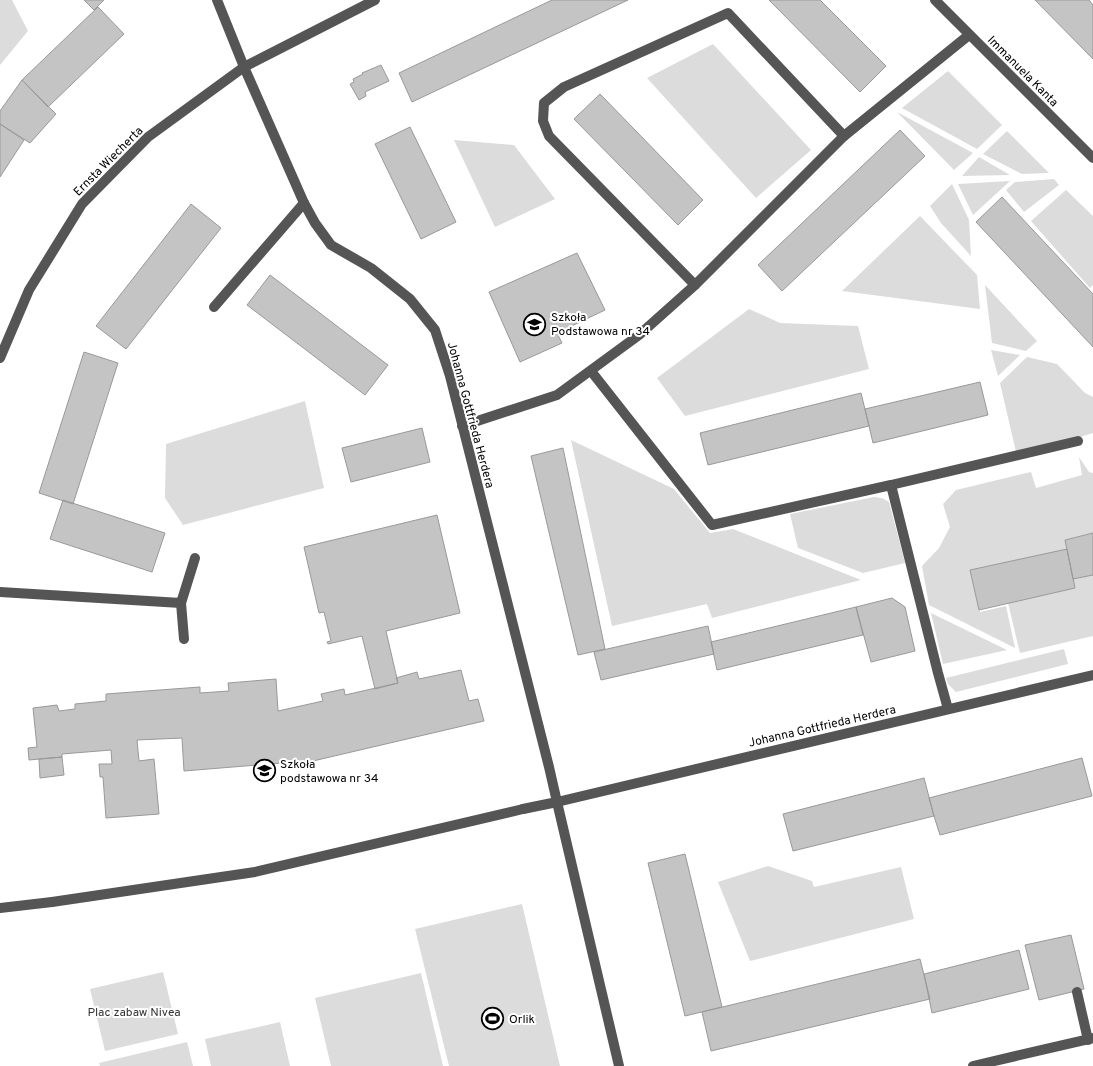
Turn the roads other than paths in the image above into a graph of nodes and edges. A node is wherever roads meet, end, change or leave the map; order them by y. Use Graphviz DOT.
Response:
graph roads {
  1 [pos="217,0"];
  2 [pos="375,0"];
  3 [pos="935,0"];
  4 [pos="969,35"];
  5 [pos="244,68"];
  6 [pos="844,136"];
  7 [pos="1093,158"];
  8 [pos="304,202"];
  9 [pos="695,285"];
  10 [pos="214,307"];
  11 [pos="0,358"];
  12 [pos="591,371"];
  13 [pos="462,426"];
  14 [pos="1078,441"];
  15 [pos="891,485"];
  16 [pos="196,558"];
  17 [pos="0,592"];
  18 [pos="181,603"];
  19 [pos="184,639"];
  20 [pos="1093,675"];
  21 [pos="948,709"];
  22 [pos="556,802"];
  23 [pos="0,908"];
  24 [pos="1077,992"];
  25 [pos="1090,1039"];
  26 [pos="619,1066"];
  27 [pos="973,1066"];
  1 -- 5 [label="street"];
  2 -- 5 [label="street, Ernsta Wiecherta"];
  3 -- 4 [label="street, Immanuela Kanta"];
  4 -- 6 [label="street"];
  4 -- 7 [label="street, Immanuela Kanta"];
  5 -- 8 [label="street, Johanna Gottfrieda Herdera"];
  5 -- 11 [label="street, Ernsta Wiecherta"];
  6 -- 9 [label="street"];
  6 -- 9 [label="street"];
  8 -- 10 [label="street"];
  8 -- 13 [label="street, Johanna Gottfrieda Herdera"];
  9 -- 12 [label="street"];
  12 -- 13 [label="street"];
  12 -- 15 [label="street"];
  13 -- 22 [label="street, Johanna Gottfrieda Herdera"];
  14 -- 15 [label="street"];
  15 -- 21 [label="street"];
  16 -- 18 [label="street"];
  17 -- 18 [label="street"];
  18 -- 19 [label="street"];
  20 -- 21 [label="street, Johanna Gottfrieda Herdera"];
  21 -- 22 [label="street, Johanna Gottfrieda Herdera"];
  22 -- 23 [label="street, Johanna Gottfrieda Herdera"];
  22 -- 26 [label="street, Johanna Gottfrieda Herdera"];
  24 -- 25 [label="street"];
  25 -- 27 [label="street"];
}
